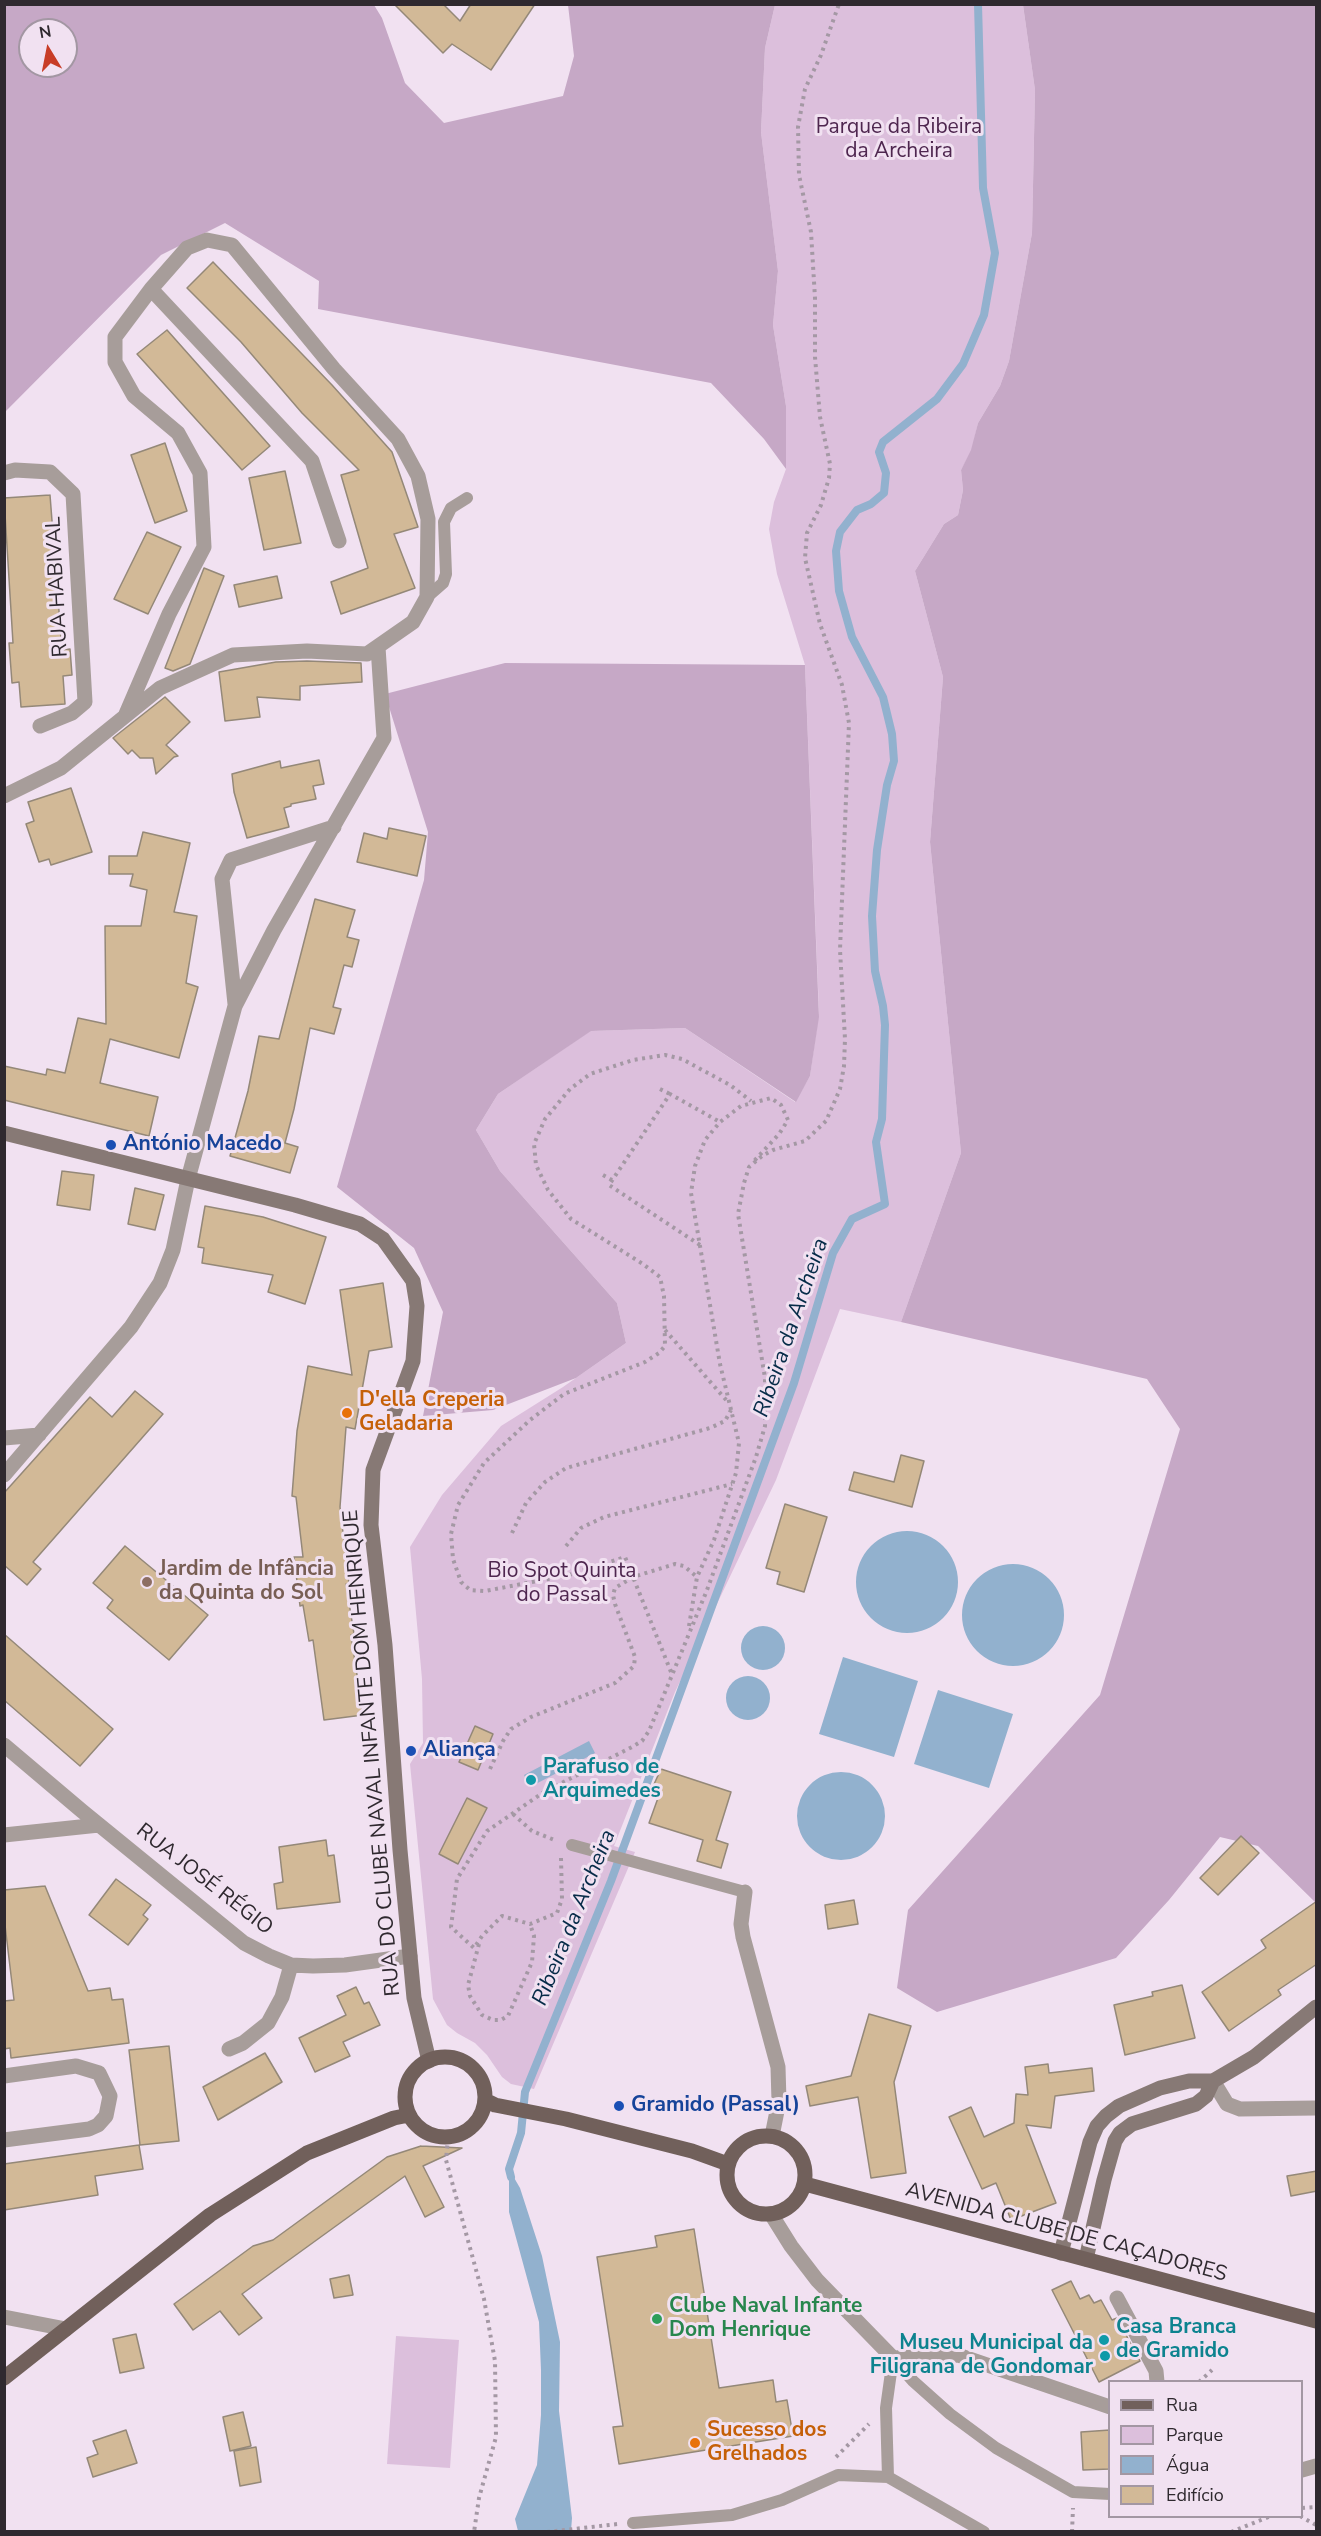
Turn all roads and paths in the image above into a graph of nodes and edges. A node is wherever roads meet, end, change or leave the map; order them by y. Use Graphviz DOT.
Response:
graph roads {
  1 [pos="839,4"];
  2 [pos="151,289"];
  3 [pos="4,473"];
  4 [pos="467,498"];
  5 [pos="339,541"];
  6 [pos="427,597"];
  7 [pos="378,647"];
  8 [pos="126,714"];
  9 [pos="40,726"];
  10 [pos="4,796"];
  11 [pos="334,826"];
  12 [pos="235,1006"];
  13 [pos="660,1089"];
  14 [pos="670,1094"];
  15 [pos="751,1101"];
  16 [pos="720,1122"];
  17 [pos="4,1133"];
  18 [pos="749,1167"];
  19 [pos="603,1175"];
  20 [pos="188,1179"];
  21 [pos="612,1180"];
  22 [pos="700,1245"];
  23 [pos="664,1330"];
  24 [pos="730,1404"];
  25 [pos="731,1410"];
  26 [pos="39,1435"];
  27 [pos="4,1438"];
  28 [pos="4,1475"];
  29 [pos="732,1484"];
  30 [pos="512,1533"];
  31 [pos="566,1546"];
  32 [pos="697,1576"];
  33 [pos="633,1577"];
  34 [pos="688,1633"];
  35 [pos="671,1673"];
  36 [pos="4,1745"];
  37 [pos="490,1769"];
  38 [pos="513,1814"];
  39 [pos="99,1825"];
  40 [pos="4,1835"];
  41 [pos="566,1844"];
  42 [pos="745,1892"];
  43 [pos="530,1924"];
  44 [pos="482,1936"];
  45 [pos="410,1956"];
  46 [pos="291,1965"];
  47 [pos="1317,2007"];
  48 [pos="229,2049"];
  49 [pos="429,2061"];
  50 [pos="4,2076"];
  51 [pos="1213,2081"];
  52 [pos="485,2100"];
  53 [pos="1317,2108"];
  54 [pos="409,2115"];
  55 [pos="772,2136"];
  56 [pos="448,2138"];
  57 [pos="4,2140"];
  58 [pos="728,2164"];
  59 [pos="805,2184"];
  60 [pos="771,2214"];
  61 [pos="1061,2253"];
  62 [pos="1086,2259"];
  63 [pos="1117,2298"];
  64 [pos="4,2317"];
  65 [pos="1317,2321"];
  66 [pos="66,2329"];
  67 [pos="893,2358"];
  68 [pos="1212,2370"];
  69 [pos="4,2378"];
  70 [pos="1157,2380"];
  71 [pos="1201,2380"];
  72 [pos="1108,2406"];
  73 [pos="888,2477"];
  74 [pos="1108,2494"];
  75 [pos="1268,2518"];
  76 [pos="1302,2518"];
  77 [pos="633,2523"];
  78 [pos="1317,2525"];
  79 [pos="474,2532"];
  80 [pos="547,2532"];
  81 [pos="984,2532"];
  82 [pos="1231,2532"];
  1 -- 18 [label="path"];
  2 -- 5 [label="street"];
  2 -- 6 [label="street"];
  2 -- 8 [label="street"];
  3 -- 9 [label="street, RUA HABIVAL"];
  4 -- 6 [label="lane"];
  6 -- 7 [label="street"];
  7 -- 8 [label="street"];
  7 -- 11 [label="street"];
  8 -- 10 [label="street"];
  11 -- 12 [label="street"];
  11 -- 12 [label="street"];
  12 -- 20 [label="street"];
  13 -- 14 [label="path"];
  14 -- 16 [label="path"];
  14 -- 21 [label="path"];
  15 -- 16 [label="path"];
  15 -- 18 [label="path"];
  15 -- 23 [label="path"];
  16 -- 22 [label="path"];
  17 -- 20 [label="street, RUA DO CLUBE NAVAL INFANTE DOM HENRIQUE"];
  18 -- 34 [label="path"];
  19 -- 21 [label="path"];
  20 -- 26 [label="street"];
  20 -- 45 [label="street, RUA DO CLUBE NAVAL INFANTE DOM HENRIQUE"];
  21 -- 22 [label="path"];
  22 -- 24 [label="path"];
  23 -- 24 [label="path"];
  23 -- 33 [label="path"];
  24 -- 25 [label="path"];
  25 -- 29 [label="path"];
  25 -- 30 [label="path"];
  26 -- 27 [label="street"];
  26 -- 28 [label="street"];
  29 -- 31 [label="path"];
  29 -- 32 [label="path"];
  32 -- 33 [label="path"];
  32 -- 34 [label="path"];
  33 -- 35 [label="path"];
  33 -- 37 [label="path"];
  34 -- 35 [label="path"];
  35 -- 38 [label="path"];
  36 -- 39 [label="street, RUA JOSÉ RÉGIO"];
  38 -- 41 [label="path"];
  38 -- 44 [label="path"];
  39 -- 40 [label="street"];
  39 -- 46 [label="street, RUA JOSÉ RÉGIO"];
  41 -- 42 [label="lane"];
  41 -- 43 [label="path"];
  42 -- 55 [label="street"];
  43 -- 44 [label="path"];
  43 -- 44 [label="path"];
  45 -- 46 [label="street, RUA JOSÉ RÉGIO"];
  45 -- 49 [label="street, RUA DO CLUBE NAVAL INFANTE DOM HENRIQUE"];
  46 -- 48 [label="street"];
  47 -- 51 [label="street"];
  49 -- 52 [label="main road"];
  49 -- 54 [label="main road"];
  50 -- 57 [label="street"];
  51 -- 53 [label="street"];
  51 -- 61 [label="street"];
  51 -- 62 [label="street"];
  52 -- 56 [label="main road"];
  52 -- 58 [label="main road"];
  54 -- 56 [label="main road"];
  54 -- 66 [label="main road"];
  55 -- 58 [label="main road"];
  55 -- 59 [label="main road"];
  56 -- 79 [label="path"];
  58 -- 60 [label="main road"];
  59 -- 60 [label="main road"];
  59 -- 61 [label="main road, AVENIDA CLUBE DE CAÇADORES"];
  60 -- 67 [label="street"];
  61 -- 62 [label="main road, AVENIDA CLUBE DE CAÇADORES"];
  62 -- 65 [label="main road, AVENIDA CLUBE DE CAÇADORES"];
  63 -- 70 [label="street"];
  64 -- 66 [label="street"];
  66 -- 69 [label="main road"];
  67 -- 72 [label="street"];
  67 -- 73 [label="lane"];
  67 -- 74 [label="lane"];
  68 -- 71 [label="path"];
  73 -- 77 [label="lane"];
  73 -- 81 [label="lane"];
  75 -- 82 [label="path"];
  76 -- 78 [label="path"];
  77 -- 80 [label="path"];
}
